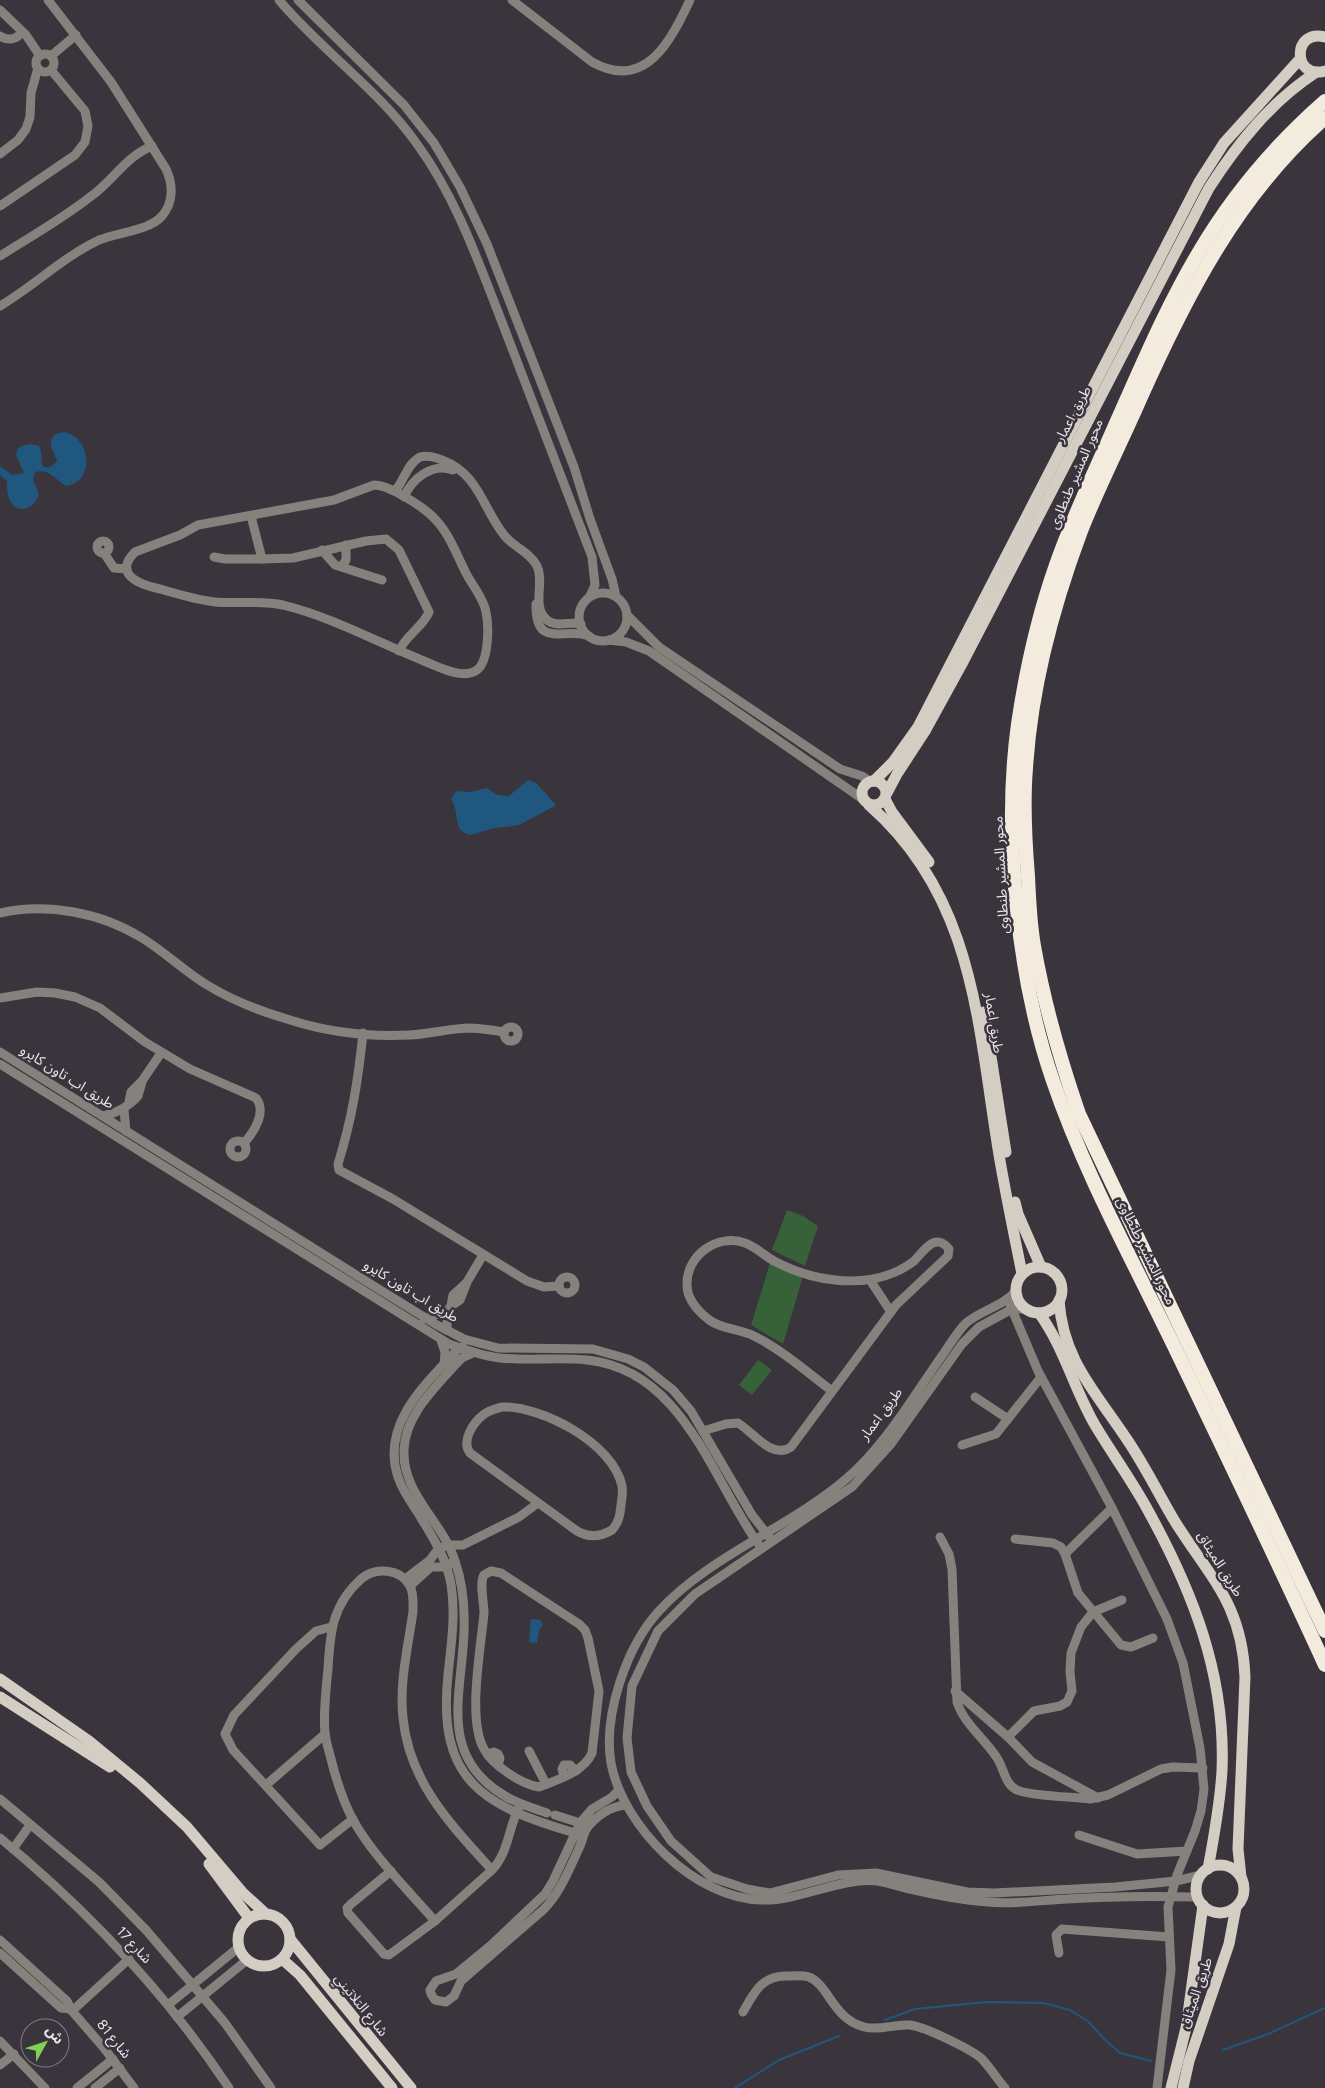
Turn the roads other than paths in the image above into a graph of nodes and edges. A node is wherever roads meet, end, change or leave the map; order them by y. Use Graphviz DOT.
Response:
graph roads {
  1 [pos="48,0"];
  2 [pos="279,0"];
  3 [pos="298,0"];
  4 [pos="512,0"];
  5 [pos="690,0"];
  6 [pos="0,10"];
  7 [pos="22,32"];
  8 [pos="1323,34"];
  9 [pos="76,35"];
  10 [pos="0,36"];
  11 [pos="40,56"];
  12 [pos="51,56"];
  13 [pos="1300,59"];
  14 [pos="38,68"];
  15 [pos="51,70"];
  16 [pos="1320,72"];
  17 [pos="1325,101"];
  18 [pos="1325,118"];
  19 [pos="152,146"];
  20 [pos="0,154"];
  21 [pos="0,206"];
  22 [pos="0,256"];
  23 [pos="0,306"];
  24 [pos="545,392"];
  25 [pos="532,397"];
  26 [pos="428,456"];
  27 [pos="433,469"];
  28 [pos="408,472"];
  29 [pos="577,476"];
  30 [pos="416,479"];
  31 [pos="564,480"];
  32 [pos="395,491"];
  33 [pos="404,497"];
  34 [pos="251,516"];
  35 [pos="346,545"];
  36 [pos="322,550"];
  37 [pos="104,553"];
  38 [pos="214,556"];
  39 [pos="262,560"];
  40 [pos="342,566"];
  41 [pos="127,569"];
  42 [pos="382,580"];
  43 [pos="590,596"];
  44 [pos="616,596"];
  45 [pos="627,615"];
  46 [pos="580,619"];
  47 [pos="542,620"];
  48 [pos="589,636"];
  49 [pos="609,640"];
  50 [pos="399,651"];
  51 [pos="872,781"];
  52 [pos="886,796"];
  53 [pos="867,802"];
  54 [pos="0,913"];
  55 [pos="0,998"];
  56 [pos="504,1032"];
  57 [pos="362,1034"];
  58 [pos="0,1052"];
  59 [pos="161,1053"];
  60 [pos="0,1064"];
  61 [pos="23,1078"];
  62 [pos="54,1086"];
  63 [pos="126,1106"];
  64 [pos="103,1116"];
  65 [pos="126,1131"];
  66 [pos="244,1144"];
  67 [pos="193,1186"];
  68 [pos="228,1194"];
  69 [pos="269,1232"];
  70 [pos="300,1238"];
  71 [pos="483,1256"];
  72 [pos="1041,1268"];
  73 [pos="1022,1274"];
  74 [pos="870,1280"];
  75 [pos="559,1286"];
  76 [pos="1012,1296"];
  77 [pos="1059,1300"];
  78 [pos="449,1309"];
  79 [pos="1012,1309"];
  80 [pos="1024,1309"];
  81 [pos="891,1312"];
  82 [pos="1039,1313"];
  83 [pos="425,1323"];
  84 [pos="447,1330"];
  85 [pos="441,1340"];
  86 [pos="459,1348"];
  87 [pos="498,1348"];
  88 [pos="473,1352"];
  89 [pos="444,1364"];
  90 [pos="1041,1377"];
  91 [pos="832,1390"];
  92 [pos="975,1397"];
  93 [pos="1008,1419"];
  94 [pos="698,1422"];
  95 [pos="689,1427"];
  96 [pos="706,1438"];
  97 [pos="962,1445"];
  98 [pos="702,1450"];
  99 [pos="731,1480"];
  100 [pos="723,1487"];
  101 [pos="530,1498"];
  102 [pos="538,1503"];
  103 [pos="1112,1508"];
  104 [pos="506,1524"];
  105 [pos="767,1534"];
  106 [pos="940,1537"];
  107 [pos="1015,1539"];
  108 [pos="756,1540"];
  109 [pos="774,1542"];
  110 [pos="449,1545"];
  111 [pos="463,1545"];
  112 [pos="439,1548"];
  113 [pos="762,1550"];
  114 [pos="1065,1554"];
  115 [pos="455,1560"];
  116 [pos="447,1567"];
  117 [pos="407,1583"];
  118 [pos="1122,1600"];
  119 [pos="1093,1612"];
  120 [pos="331,1627"];
  121 [pos="1325,1631"];
  122 [pos="1153,1638"];
  123 [pos="1325,1665"];
  124 [pos="0,1679"];
  125 [pos="955,1691"];
  126 [pos="0,1697"];
  127 [pos="446,1718"];
  128 [pos="458,1728"];
  129 [pos="478,1732"];
  130 [pos="325,1734"];
  131 [pos="1008,1737"];
  132 [pos="609,1738"];
  133 [pos="627,1738"];
  134 [pos="461,1740"];
  135 [pos="530,1751"];
  136 [pos="1203,1768"];
  137 [pos="546,1784"];
  138 [pos="266,1785"];
  139 [pos="619,1790"];
  140 [pos="1099,1798"];
  141 [pos="0,1799"];
  142 [pos="521,1804"];
  143 [pos="626,1805"];
  144 [pos="516,1812"];
  145 [pos="595,1813"];
  146 [pos="353,1819"];
  147 [pos="580,1823"];
  148 [pos="30,1825"];
  149 [pos="575,1833"];
  150 [pos="1079,1834"];
  151 [pos="0,1838"];
  152 [pos="13,1849"];
  153 [pos="1187,1851"];
  154 [pos="683,1852"];
  155 [pos="675,1861"];
  156 [pos="492,1870"];
  157 [pos="391,1871"];
  158 [pos="1204,1872"];
  159 [pos="1240,1877"];
  160 [pos="1176,1881"];
  161 [pos="1172,1897"];
  162 [pos="1200,1901"];
  163 [pos="1236,1907"];
  164 [pos="266,1914"];
  165 [pos="248,1918"];
  166 [pos="435,1921"];
  167 [pos="1169,1937"];
  168 [pos="290,1939"];
  169 [pos="0,1940"];
  170 [pos="239,1947"];
  171 [pos="0,1953"];
  172 [pos="1060,1953"];
  173 [pos="282,1958"];
  174 [pos="128,1959"];
  175 [pos="247,1960"];
  176 [pos="192,1984"];
  177 [pos="202,1996"];
  178 [pos="168,2005"];
  179 [pos="72,2010"];
  180 [pos="743,2012"];
  181 [pos="177,2016"];
  182 [pos="0,2041"];
  183 [pos="14,2054"];
  184 [pos="113,2059"];
  185 [pos="0,2065"];
  186 [pos="120,2068"];
  187 [pos="46,2088"];
  188 [pos="77,2088"];
  189 [pos="95,2088"];
  190 [pos="134,2088"];
  191 [pos="229,2088"];
  192 [pos="271,2088"];
  193 [pos="392,2088"];
  194 [pos="411,2088"];
  195 [pos="1005,2088"];
  196 [pos="1158,2088"];
  197 [pos="1171,2088"];
  198 [pos="1183,2088"];
  1 -- 9 [label="street"];
  2 -- 25 [label="street"];
  3 -- 24 [label="street"];
  4 -- 5 [label="street"];
  6 -- 7 [label="street"];
  7 -- 10 [label="street"];
  7 -- 11 [label="street"];
  8 -- 13 [label="main road, طريق اعمار"];
  9 -- 12 [label="street"];
  9 -- 19 [label="street"];
  11 -- 12 [label="street"];
  11 -- 14 [label="street"];
  12 -- 15 [label="street"];
  13 -- 16 [label="main road"];
  13 -- 51 [label="main road, طريق اعمار"];
  14 -- 15 [label="street"];
  14 -- 20 [label="street"];
  15 -- 21 [label="street"];
  16 -- 52 [label="main road, طريق اعمار"];
  17 -- 123 [label="highway, محور المشير طنطاوى"];
  18 -- 121 [label="highway, محور المشير طنطاوى"];
  19 -- 22 [label="street"];
  19 -- 23 [label="street"];
  24 -- 25 [label="street"];
  24 -- 29 [label="street"];
  25 -- 31 [label="street"];
  26 -- 27 [label="street"];
  26 -- 28 [label="street"];
  26 -- 47 [label="street"];
  27 -- 30 [label="street"];
  27 -- 47 [label="street"];
  28 -- 30 [label="street"];
  28 -- 32 [label="street"];
  29 -- 31 [label="street"];
  29 -- 44 [label="street"];
  30 -- 33 [label="street"];
  31 -- 43 [label="street"];
  32 -- 33 [label="street"];
  32 -- 34 [label="street"];
  33 -- 50 [label="street"];
  34 -- 39 [label="street"];
  34 -- 41 [label="street"];
  35 -- 36 [label="street"];
  35 -- 40 [label="street"];
  35 -- 50 [label="street"];
  36 -- 39 [label="street"];
  36 -- 40 [label="street"];
  37 -- 41 [label="street"];
  38 -- 39 [label="street"];
  40 -- 42 [label="street"];
  41 -- 50 [label="street"];
  43 -- 44 [label="street"];
  43 -- 46 [label="street"];
  44 -- 45 [label="street"];
  45 -- 49 [label="street"];
  45 -- 51 [label="street"];
  46 -- 47 [label="street"];
  46 -- 48 [label="street"];
  47 -- 48 [label="street"];
  48 -- 49 [label="street"];
  49 -- 53 [label="street"];
  51 -- 52 [label="main road"];
  51 -- 53 [label="main road"];
  52 -- 53 [label="main road"];
  52 -- 72 [label="main road, طريق اعمار"];
  53 -- 73 [label="main road, طريق اعمار"];
  54 -- 57 [label="street"];
  55 -- 59 [label="street"];
  56 -- 57 [label="street"];
  57 -- 71 [label="street"];
  58 -- 62 [label="street, طريق اب تاون كايرو"];
  59 -- 63 [label="street"];
  59 -- 66 [label="street"];
  60 -- 61 [label="street, طريق اب تاون كايرو"];
  61 -- 62 [label="street"];
  61 -- 67 [label="street, طريق اب تاون كايرو"];
  62 -- 64 [label="street, طريق اب تاون كايرو"];
  63 -- 64 [label="street"];
  63 -- 65 [label="street"];
  64 -- 65 [label="street, طريق اب تاون كايرو"];
  65 -- 68 [label="street, طريق اب تاون كايرو"];
  67 -- 68 [label="street"];
  67 -- 69 [label="street, طريق اب تاون كايرو"];
  68 -- 70 [label="street, طريق اب تاون كايرو"];
  69 -- 70 [label="street"];
  69 -- 83 [label="street, طريق اب تاون كايرو"];
  70 -- 83 [label="street, طريق اب تاون كايرو"];
  71 -- 75 [label="street"];
  71 -- 78 [label="street"];
  72 -- 73 [label="main road"];
  72 -- 77 [label="main road, طريق اعمار"];
  73 -- 76 [label="main road"];
  74 -- 81 [label="street"];
  74 -- 81 [label="street"];
  74 -- 91 [label="street"];
  76 -- 79 [label="street"];
  76 -- 80 [label="main road"];
  76 -- 105 [label="street, طريق اعمار"];
  77 -- 82 [label="main road"];
  77 -- 159 [label="main road, طريق الميثاق"];
  78 -- 83 [label="street"];
  78 -- 84 [label="street"];
  79 -- 80 [label="street, طريق اعمار"];
  79 -- 90 [label="street"];
  79 -- 109 [label="street, طريق اعمار"];
  80 -- 82 [label="main road, طريق اعمار"];
  81 -- 91 [label="street"];
  82 -- 158 [label="main road"];
  83 -- 84 [label="street, طريق اب تاون كايرو"];
  83 -- 85 [label="street, طريق اب تاون كايرو"];
  84 -- 87 [label="street, طريق اب تاون كايرو"];
  85 -- 86 [label="street, طريق اب تاون كايرو"];
  85 -- 89 [label="street"];
  86 -- 87 [label="street"];
  86 -- 88 [label="street, طريق اب تاون كايرو"];
  86 -- 89 [label="street"];
  87 -- 94 [label="street, طريق اب تاون كايرو"];
  88 -- 95 [label="street, طريق اب تاون كايرو"];
  88 -- 110 [label="street"];
  89 -- 112 [label="street"];
  90 -- 93 [label="street"];
  90 -- 103 [label="street"];
  91 -- 96 [label="street"];
  92 -- 93 [label="street"];
  93 -- 97 [label="street"];
  94 -- 95 [label="street"];
  94 -- 96 [label="street, طريق اب تاون كايرو"];
  95 -- 98 [label="street, طريق اب تاون كايرو"];
  96 -- 98 [label="street"];
  96 -- 99 [label="street, طريق اب تاون كايرو"];
  98 -- 100 [label="street, طريق اب تاون كايرو"];
  99 -- 100 [label="street"];
  99 -- 105 [label="street, طريق اب تاون كايرو"];
  100 -- 108 [label="street, طريق اب تاون كايرو"];
  101 -- 102 [label="street"];
  101 -- 102 [label="street"];
  101 -- 104 [label="street"];
  102 -- 104 [label="street"];
  103 -- 114 [label="street"];
  103 -- 136 [label="street"];
  104 -- 111 [label="street"];
  105 -- 108 [label="street, طريق اعمار"];
  105 -- 109 [label="street, طريق اب تاون كايرو"];
  106 -- 125 [label="street"];
  107 -- 114 [label="street"];
  108 -- 113 [label="street, طريق اب تاون كايرو"];
  108 -- 132 [label="street, طريق اعمار"];
  109 -- 113 [label="street, طريق اعمار"];
  110 -- 111 [label="street"];
  110 -- 112 [label="street"];
  110 -- 115 [label="street"];
  111 -- 115 [label="street"];
  112 -- 116 [label="street"];
  112 -- 117 [label="street"];
  113 -- 133 [label="street, طريق اعمار"];
  114 -- 119 [label="street"];
  115 -- 116 [label="street"];
  115 -- 128 [label="street"];
  116 -- 117 [label="street"];
  116 -- 127 [label="street"];
  117 -- 120 [label="street"];
  117 -- 156 [label="street"];
  118 -- 119 [label="street"];
  119 -- 122 [label="street"];
  119 -- 131 [label="street"];
  120 -- 130 [label="street"];
  120 -- 138 [label="street"];
  124 -- 164 [label="main road"];
  125 -- 131 [label="street"];
  125 -- 140 [label="street"];
  126 -- 165 [label="main road"];
  127 -- 134 [label="street"];
  127 -- 144 [label="street"];
  128 -- 129 [label="street"];
  128 -- 134 [label="street"];
  129 -- 134 [label="street"];
  129 -- 137 [label="street"];
  129 -- 137 [label="street"];
  130 -- 138 [label="street"];
  130 -- 146 [label="street"];
  131 -- 140 [label="street"];
  132 -- 133 [label="street"];
  132 -- 139 [label="street, طريق اعمار"];
  133 -- 154 [label="street, طريق اعمار"];
  134 -- 142 [label="street"];
  135 -- 137 [label="street"];
  136 -- 140 [label="street"];
  136 -- 153 [label="street"];
  138 -- 146 [label="street"];
  139 -- 143 [label="street, طريق اعمار"];
  139 -- 145 [label="street"];
  141 -- 148 [label="street"];
  142 -- 144 [label="street"];
  142 -- 147 [label="street"];
  143 -- 145 [label="street"];
  143 -- 155 [label="street, طريق اعمار"];
  144 -- 149 [label="street"];
  144 -- 156 [label="street"];
  145 -- 147 [label="street"];
  145 -- 149 [label="street"];
  146 -- 157 [label="street"];
  147 -- 149 [label="street"];
  148 -- 152 [label="street"];
  148 -- 176 [label="street"];
  150 -- 153 [label="street"];
  151 -- 152 [label="street, شارع 17"];
  152 -- 174 [label="street, شارع 17"];
  153 -- 160 [label="street"];
  154 -- 155 [label="street"];
  154 -- 160 [label="street, طريق اعمار"];
  155 -- 161 [label="street, طريق اعمار"];
  156 -- 166 [label="street"];
  157 -- 166 [label="street"];
  157 -- 166 [label="street"];
  158 -- 159 [label="main road"];
  158 -- 160 [label="street, طريق اعمار"];
  158 -- 162 [label="main road"];
  159 -- 163 [label="main road"];
  160 -- 161 [label="street"];
  161 -- 162 [label="street, طريق اعمار"];
  161 -- 167 [label="street"];
  162 -- 163 [label="main road"];
  162 -- 197 [label="main road, طريق الميثاق"];
  163 -- 198 [label="main road, طريق الميثاق"];
  164 -- 165 [label="main road"];
  164 -- 168 [label="main road"];
  165 -- 170 [label="main road"];
  167 -- 172 [label="street"];
  167 -- 196 [label="street"];
  168 -- 173 [label="main road"];
  168 -- 194 [label="main road, شارع التلاتيني"];
  169 -- 179 [label="street, شارع 81"];
  170 -- 175 [label="main road"];
  170 -- 176 [label="street"];
  171 -- 179 [label="street, شارع 81"];
  173 -- 175 [label="main road"];
  173 -- 193 [label="main road, شارع التلاتيني"];
  174 -- 178 [label="street, شارع 17"];
  174 -- 179 [label="street"];
  175 -- 177 [label="street"];
  176 -- 177 [label="street"];
  176 -- 178 [label="street"];
  177 -- 181 [label="street"];
  177 -- 192 [label="street"];
  178 -- 181 [label="street, شارع 17"];
  179 -- 184 [label="street, شارع 81"];
  180 -- 195 [label="street"];
  181 -- 191 [label="street, شارع 17"];
  182 -- 183 [label="street"];
  183 -- 185 [label="street"];
  183 -- 187 [label="street"];
  184 -- 186 [label="street, شارع 81"];
  184 -- 188 [label="street"];
  186 -- 189 [label="street"];
  186 -- 190 [label="street, شارع 81"];
}
